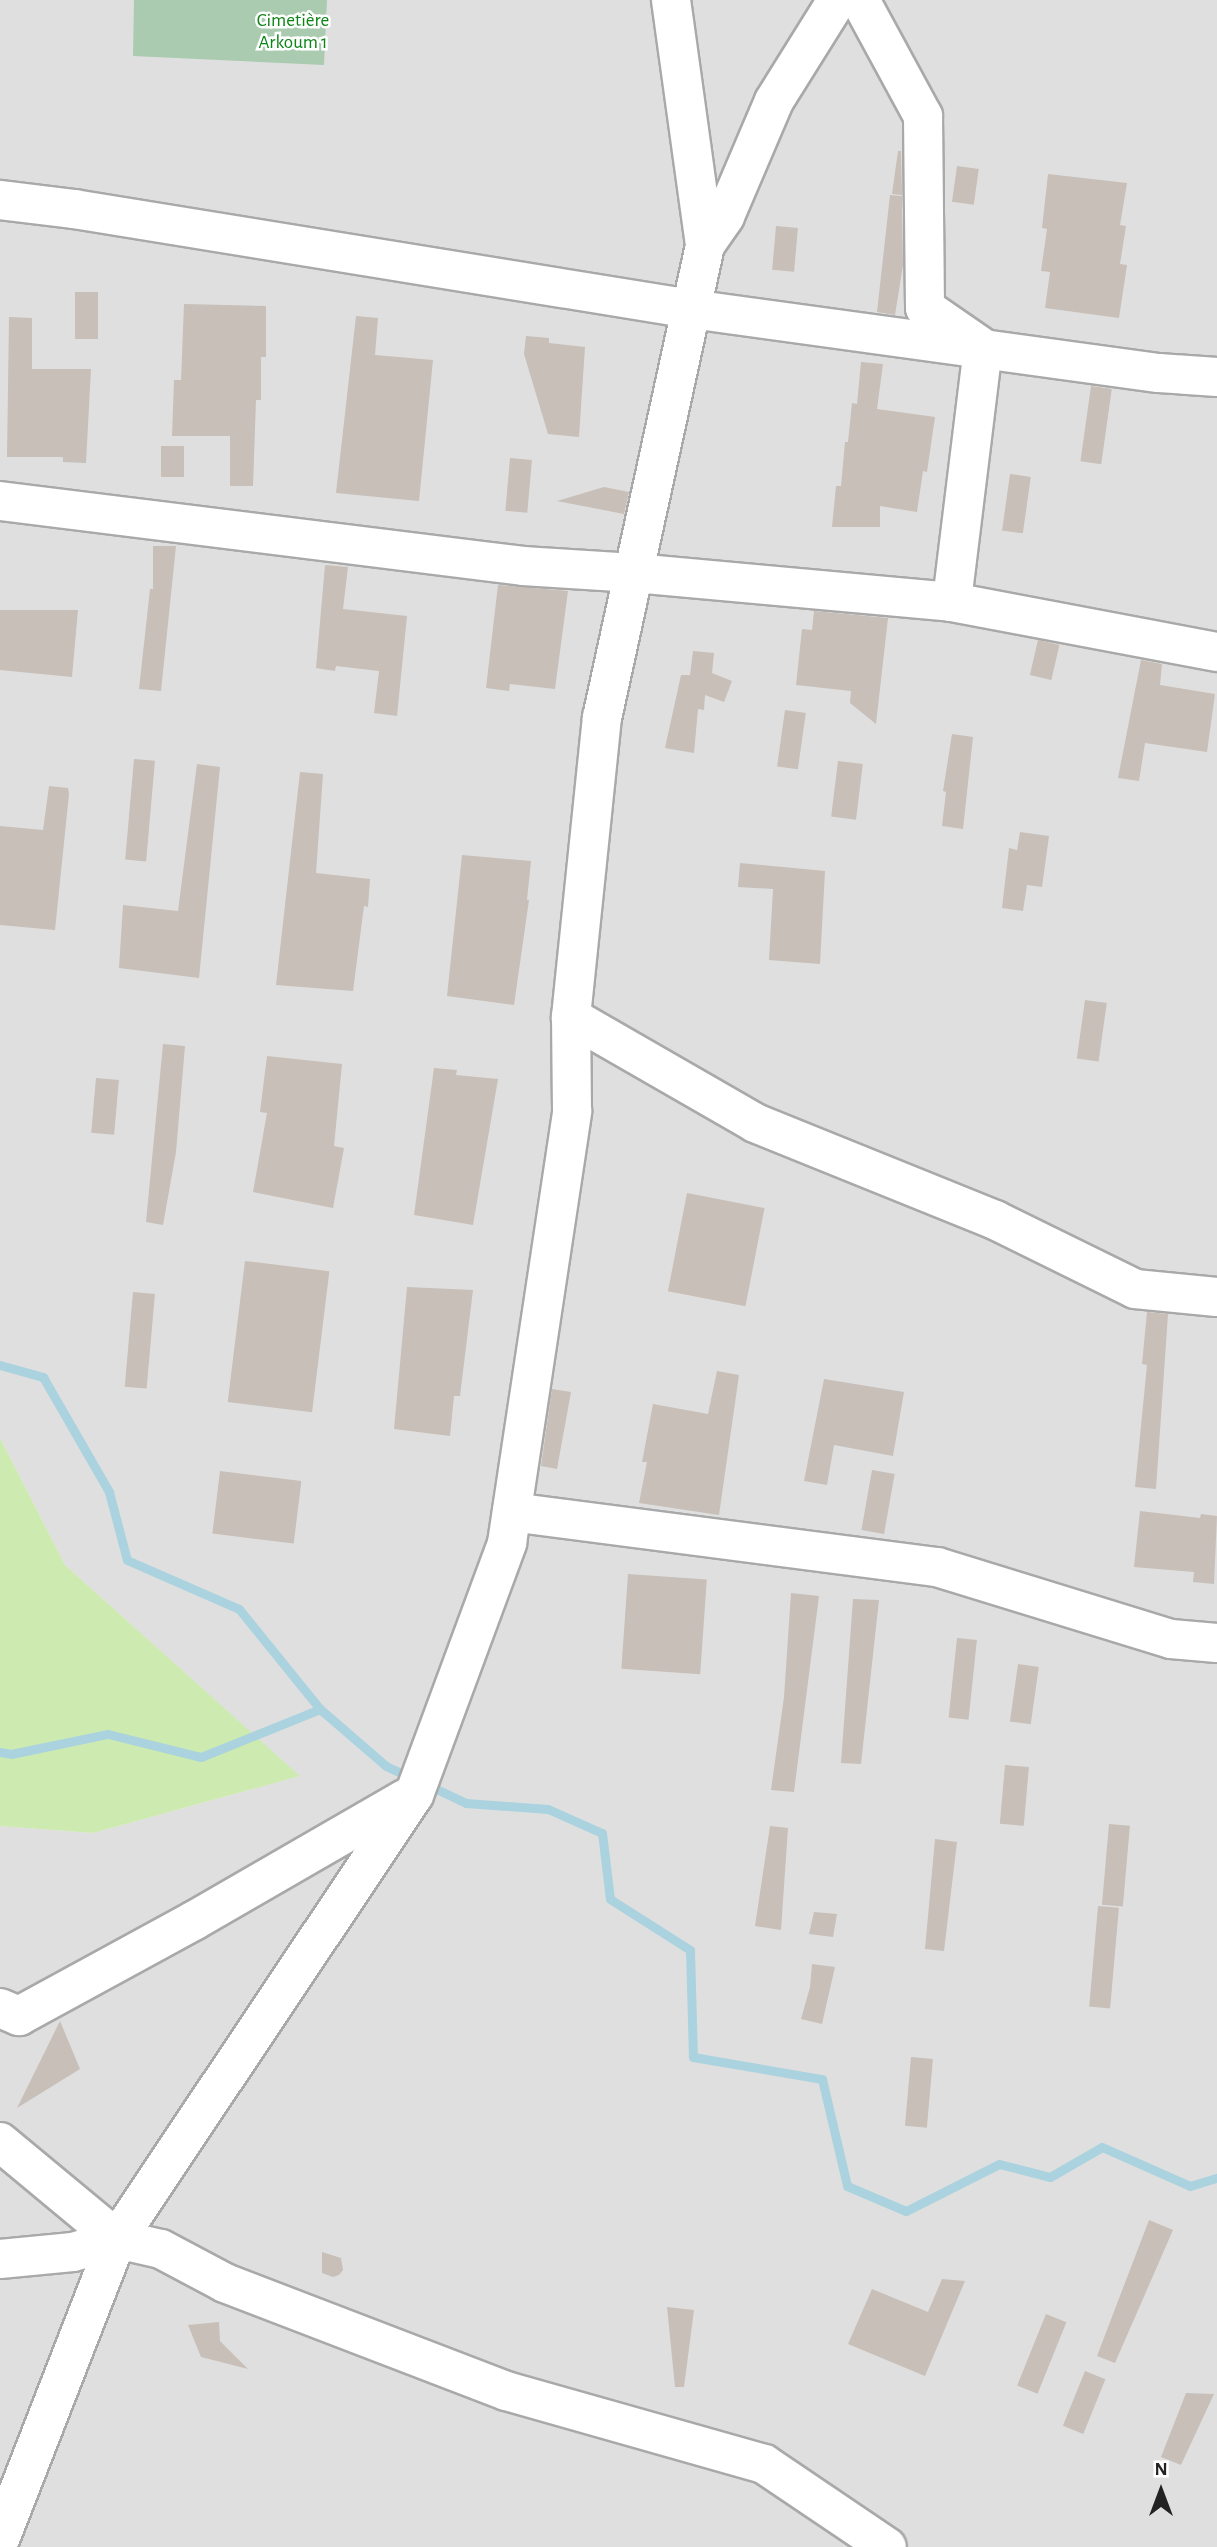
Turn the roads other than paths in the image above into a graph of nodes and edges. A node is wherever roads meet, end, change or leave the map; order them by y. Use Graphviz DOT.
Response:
graph roads {
  1 [pos="671,0"];
  2 [pos="837,0"];
  3 [pos="860,0"];
  4 [pos="0,200"];
  5 [pos="705,245"];
  6 [pos="691,309"];
  7 [pos="983,348"];
  8 [pos="1217,377"];
  9 [pos="0,501"];
  10 [pos="634,573"];
  11 [pos="952,602"];
  12 [pos="1217,652"];
  13 [pos="571,1017"];
  14 [pos="1217,1297"];
  15 [pos="512,1511"];
  16 [pos="1217,1643"];
  17 [pos="414,1795"];
  18 [pos="0,2008"];
  19 [pos="0,2143"];
  20 [pos="117,2239"];
  21 [pos="0,2259"];
  22 [pos="0,2539"];
  23 [pos="887,2547"];
  1 -- 5 [label="street"];
  2 -- 5 [label="street"];
  3 -- 7 [label="street"];
  4 -- 6 [label="street"];
  5 -- 6 [label="street"];
  6 -- 7 [label="street"];
  6 -- 10 [label="street"];
  7 -- 8 [label="street"];
  7 -- 11 [label="street"];
  9 -- 10 [label="street"];
  10 -- 11 [label="street"];
  10 -- 13 [label="street"];
  11 -- 12 [label="street"];
  13 -- 14 [label="street"];
  13 -- 15 [label="street"];
  15 -- 16 [label="street"];
  15 -- 17 [label="street"];
  17 -- 18 [label="street"];
  17 -- 20 [label="street"];
  19 -- 20 [label="street"];
  20 -- 21 [label="street"];
  20 -- 22 [label="street"];
  20 -- 23 [label="street"];
}
